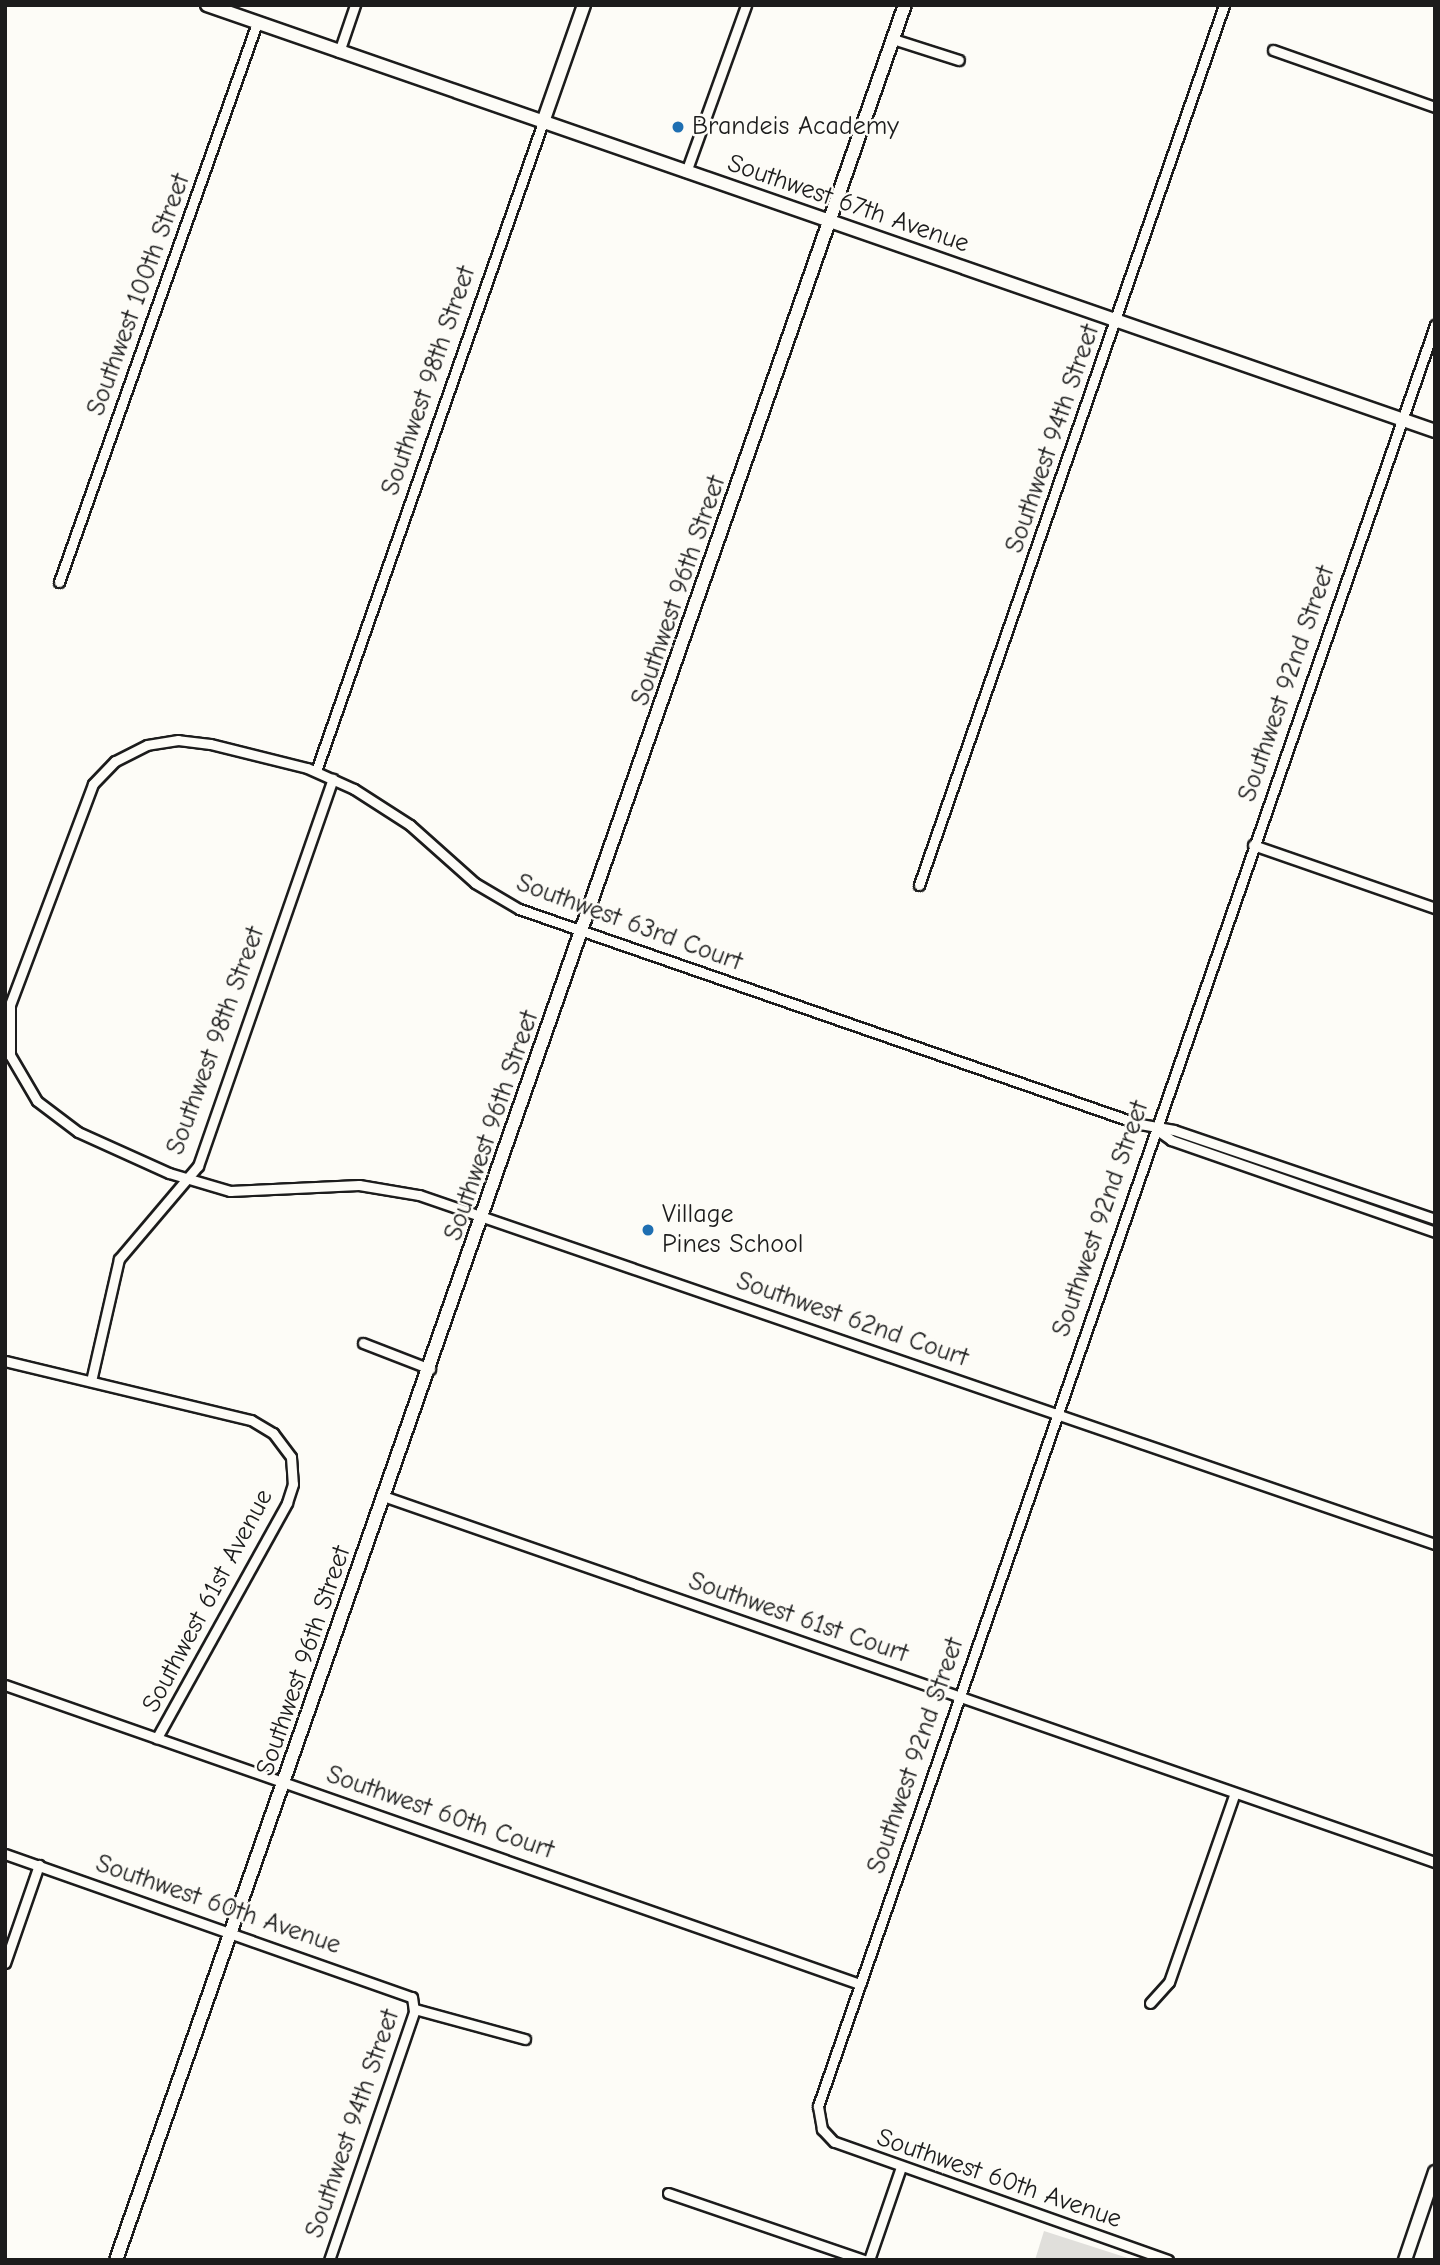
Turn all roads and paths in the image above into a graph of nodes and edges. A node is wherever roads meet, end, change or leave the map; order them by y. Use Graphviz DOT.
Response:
graph roads {
  1 [pos="207,5"];
  2 [pos="355,5"];
  3 [pos="584,5"];
  4 [pos="746,5"];
  5 [pos="905,5"];
  6 [pos="1224,5"];
  7 [pos="257,23"];
  8 [pos="893,39"];
  9 [pos="1273,50"];
  10 [pos="338,52"];
  11 [pos="959,61"];
  12 [pos="1435,107"];
  13 [pos="543,122"];
  14 [pos="686,172"];
  15 [pos="831,223"];
  16 [pos="1115,321"];
  17 [pos="1435,325"];
  18 [pos="1402,419"];
  19 [pos="1435,430"];
  20 [pos="59,582"];
  21 [pos="316,771"];
  22 [pos="333,779"];
  23 [pos="1254,845"];
  24 [pos="919,885"];
  25 [pos="1435,908"];
  26 [pos="584,932"];
  27 [pos="9,1048"];
  28 [pos="1155,1128"];
  29 [pos="1275,1164"];
  30 [pos="1271,1176"];
  31 [pos="188,1180"];
  32 [pos="1386,1202"];
  33 [pos="1382,1213"];
  34 [pos="484,1216"];
  35 [pos="1435,1219"];
  36 [pos="1435,1232"];
  37 [pos="363,1343"];
  38 [pos="5,1361"];
  39 [pos="430,1369"];
  40 [pos="91,1381"];
  41 [pos="1056,1413"];
  42 [pos="386,1497"];
  43 [pos="1435,1544"];
  44 [pos="5,1685"];
  45 [pos="958,1697"];
  46 [pos="158,1738"];
  47 [pos="286,1783"];
  48 [pos="1235,1793"];
  49 [pos="5,1854"];
  50 [pos="1435,1862"];
  51 [pos="39,1865"];
  52 [pos="233,1933"];
  53 [pos="5,1963"];
  54 [pos="860,1984"];
  55 [pos="1150,2003"];
  56 [pos="415,2005"];
  57 [pos="525,2039"];
  58 [pos="822,2129"];
  59 [pos="901,2167"];
  60 [pos="1435,2172"];
  61 [pos="668,2193"];
  62 [pos="116,2260"];
  63 [pos="328,2260"];
  64 [pos="867,2260"];
  65 [pos="1168,2260"];
  66 [pos="1405,2260"];
  1 -- 7 [label="street, Southwest 67th Avenue"];
  2 -- 10 [label="street"];
  3 -- 13 [label="street, Southwest 98th Street"];
  4 -- 14 [label="street"];
  5 -- 8 [label="street, Southwest 96th Street"];
  6 -- 16 [label="street, Southwest 94th Street"];
  7 -- 10 [label="street, Southwest 67th Avenue"];
  7 -- 20 [label="street, Southwest 100th Street"];
  8 -- 11 [label="street"];
  8 -- 15 [label="street, Southwest 96th Street"];
  9 -- 12 [label="street"];
  10 -- 13 [label="street, Southwest 67th Avenue"];
  13 -- 14 [label="street, Southwest 67th Avenue"];
  13 -- 21 [label="street, Southwest 98th Street"];
  14 -- 15 [label="street, Southwest 67th Avenue"];
  15 -- 16 [label="street, Southwest 67th Avenue"];
  15 -- 26 [label="street, Southwest 96th Street"];
  16 -- 18 [label="street, Southwest 67th Avenue"];
  16 -- 24 [label="street, Southwest 94th Street"];
  17 -- 18 [label="street, Southwest 92nd Street"];
  18 -- 19 [label="street, Southwest 67th Avenue"];
  18 -- 23 [label="street, Southwest 92nd Street"];
  21 -- 22 [label="street, Southwest 63rd Court"];
  21 -- 27 [label="street, Southwest 63rd Court"];
  22 -- 26 [label="street, Southwest 63rd Court"];
  22 -- 31 [label="street, Southwest 98th Street"];
  23 -- 25 [label="street"];
  23 -- 28 [label="street, Southwest 92nd Street"];
  26 -- 28 [label="street, Southwest 63rd Court"];
  26 -- 34 [label="street, Southwest 96th Street"];
  27 -- 31 [label="street, Southwest 62nd Court"];
  28 -- 29 [label="street, Southwest 63rd Court"];
  28 -- 30 [label="street, Southwest 63rd Court"];
  28 -- 41 [label="street, Southwest 92nd Street"];
  29 -- 30 [label="street"];
  29 -- 32 [label="street, Southwest 63rd Court"];
  30 -- 33 [label="street, Southwest 63rd Court"];
  31 -- 34 [label="street, Southwest 62nd Court"];
  31 -- 40 [label="street, Southwest 98th Street"];
  32 -- 33 [label="street"];
  32 -- 35 [label="street, Southwest 63rd Court"];
  33 -- 36 [label="street, Southwest 63rd Court"];
  34 -- 39 [label="street, Southwest 96th Street"];
  34 -- 41 [label="street, Southwest 62nd Court"];
  37 -- 39 [label="street"];
  38 -- 40 [label="street, Southwest 61st Avenue"];
  39 -- 42 [label="street, Southwest 96th Street"];
  40 -- 46 [label="street, Southwest 61st Avenue"];
  41 -- 43 [label="street, Southwest 62nd Court"];
  41 -- 45 [label="street, Southwest 92nd Street"];
  42 -- 45 [label="street, Southwest 61st Court"];
  42 -- 47 [label="street, Southwest 96th Street"];
  44 -- 46 [label="street, Southwest 60th Court"];
  45 -- 48 [label="street, Southwest 61st Court"];
  45 -- 54 [label="street, Southwest 92nd Street"];
  46 -- 47 [label="street, Southwest 60th Court"];
  47 -- 52 [label="street, Southwest 96th Street"];
  47 -- 54 [label="street, Southwest 60th Court"];
  48 -- 50 [label="street, Southwest 61st Court"];
  48 -- 55 [label="street"];
  49 -- 51 [label="street, Southwest 60th Avenue"];
  51 -- 52 [label="street, Southwest 60th Avenue"];
  51 -- 53 [label="street"];
  52 -- 56 [label="street, Southwest 60th Avenue"];
  52 -- 62 [label="street, Southwest 96th Street"];
  54 -- 58 [label="street, Southwest 92nd Street"];
  56 -- 57 [label="street, Southwest 60th Avenue"];
  56 -- 63 [label="street, Southwest 94th Street"];
  58 -- 59 [label="street, Southwest 60th Avenue"];
  59 -- 64 [label="street"];
  59 -- 65 [label="street, Southwest 60th Avenue"];
  60 -- 66 [label="street"];
  61 -- 64 [label="street"];
}
